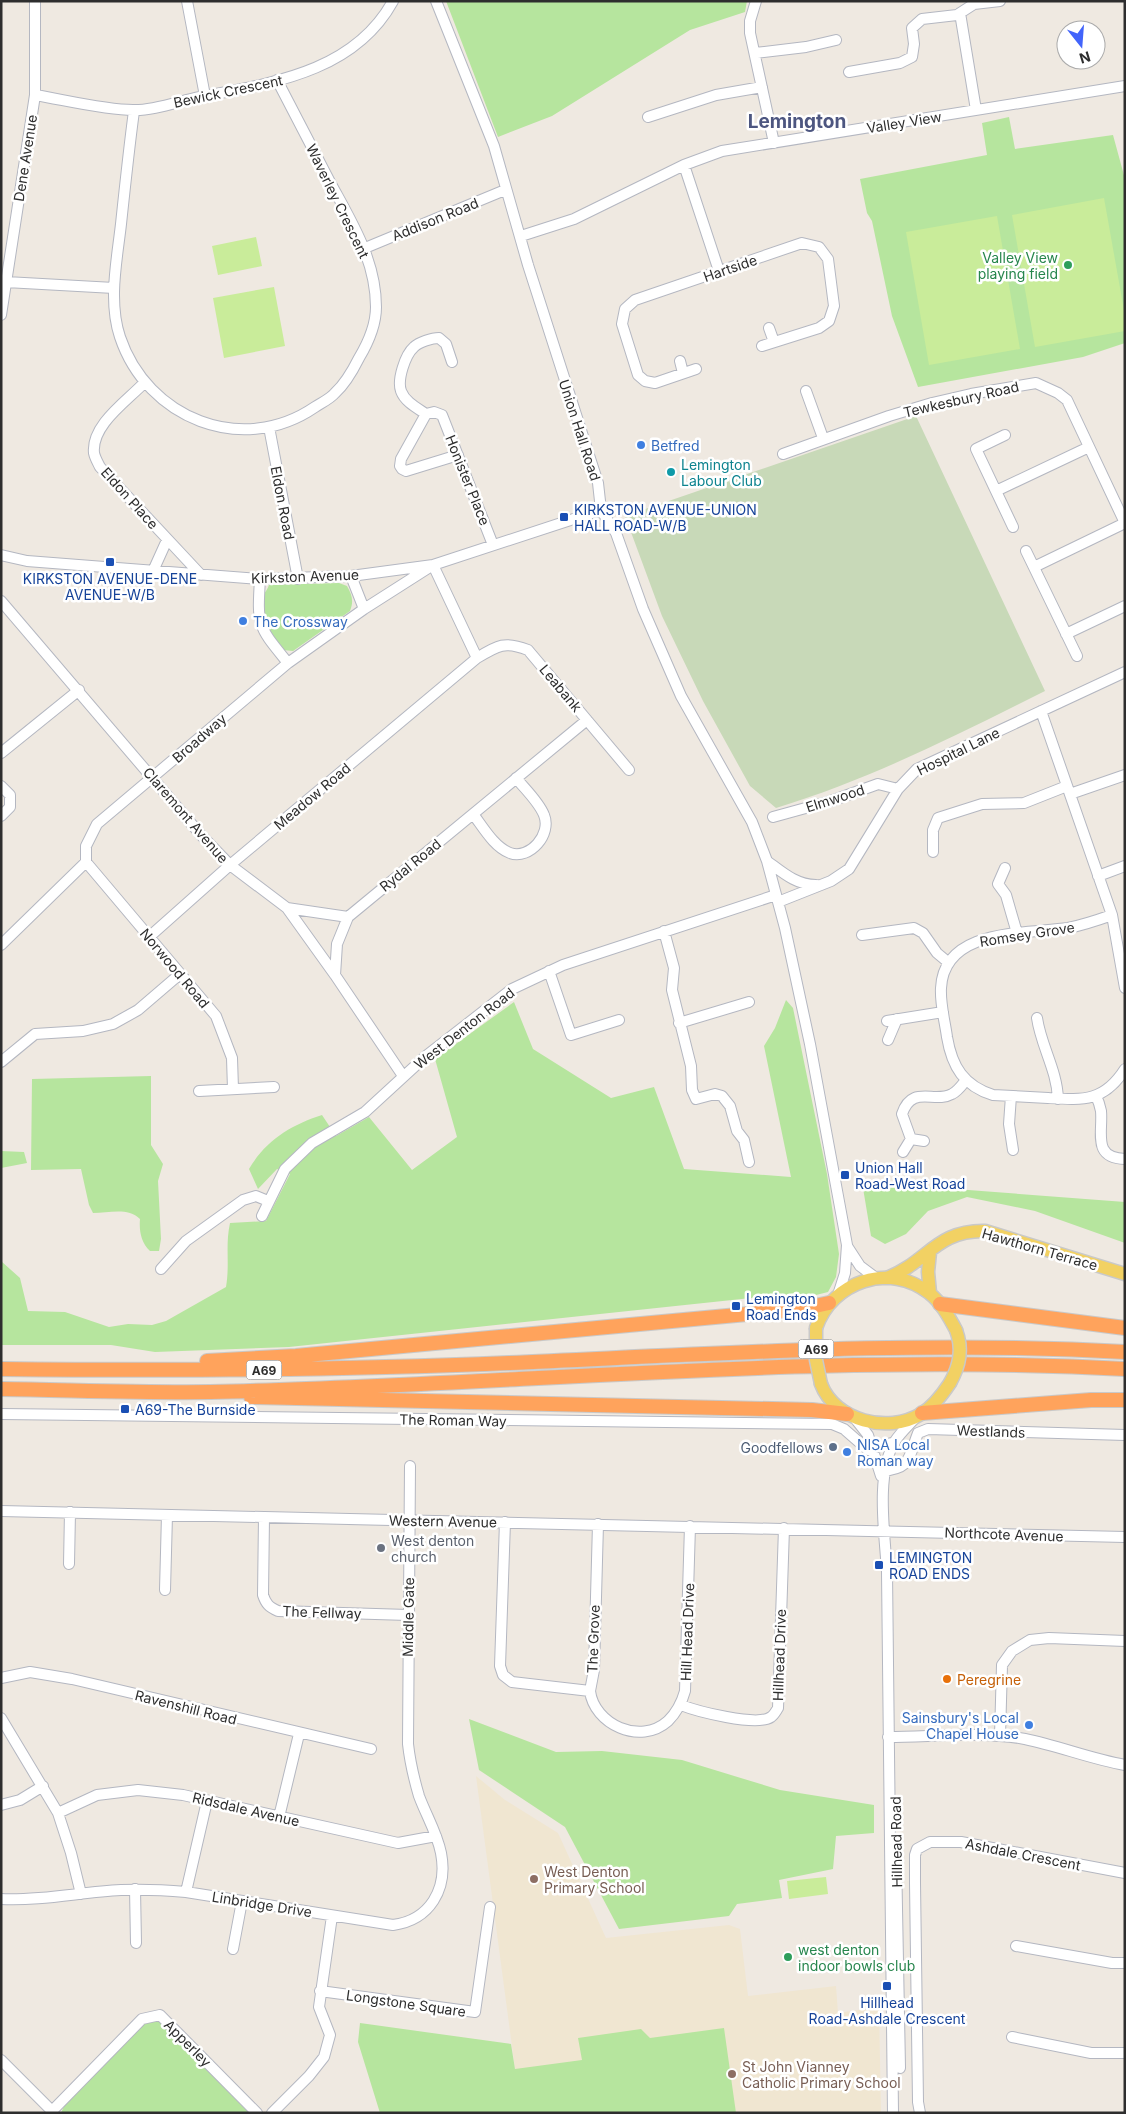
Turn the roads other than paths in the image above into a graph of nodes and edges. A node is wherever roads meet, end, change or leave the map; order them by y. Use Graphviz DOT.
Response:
graph roads {
  1 [pos="35,1"];
  2 [pos="187,1"];
  3 [pos="393,1"];
  4 [pos="436,1"];
  5 [pos="756,1"];
  6 [pos="1000,1"];
  7 [pos="960,13"];
  8 [pos="836,40"];
  9 [pos="755,53"];
  10 [pos="849,72"];
  11 [pos="277,80"];
  12 [pos="1125,86"];
  13 [pos="762,87"];
  14 [pos="35,95"];
  15 [pos="205,96"];
  16 [pos="976,110"];
  17 [pos="134,111"];
  18 [pos="648,116"];
  19 [pos="774,143"];
  20 [pos="684,165"];
  21 [pos="505,190"];
  22 [pos="521,236"];
  23 [pos="365,248"];
  24 [pos="719,271"];
  25 [pos="6,282"];
  26 [pos="114,288"];
  27 [pos="1,315"];
  28 [pos="769,328"];
  29 [pos="774,342"];
  30 [pos="762,346"];
  31 [pos="680,361"];
  32 [pos="452,362"];
  33 [pos="696,369"];
  34 [pos="683,373"];
  35 [pos="144,383"];
  36 [pos="806,391"];
  37 [pos="426,414"];
  38 [pos="269,427"];
  39 [pos="1005,435"];
  40 [pos="823,438"];
  41 [pos="1089,447"];
  42 [pos="783,454"];
  43 [pos="458,455"];
  44 [pos="996,491"];
  45 [pos="601,510"];
  46 [pos="1125,523"];
  47 [pos="1013,528"];
  48 [pos="167,540"];
  49 [pos="493,545"];
  50 [pos="1026,551"];
  51 [pos="2,556"];
  52 [pos="433,565"];
  53 [pos="1034,568"];
  54 [pos="154,571"];
  55 [pos="201,576"];
  56 [pos="352,576"];
  57 [pos="260,579"];
  58 [pos="298,579"];
  59 [pos="1,601"];
  60 [pos="1125,606"];
  61 [pos="364,609"];
  62 [pos="1066,634"];
  63 [pos="1077,656"];
  64 [pos="477,658"];
  65 [pos="288,663"];
  66 [pos="1125,672"];
  67 [pos="79,690"];
  68 [pos="1042,711"];
  69 [pos="587,720"];
  70 [pos="1,753"];
  71 [pos="629,770"];
  72 [pos="1125,775"];
  73 [pos="152,778"];
  74 [pos="516,778"];
  75 [pos="1,786"];
  76 [pos="898,789"];
  77 [pos="1069,790"];
  78 [pos="472,814"];
  79 [pos="1,816"];
  80 [pos="773,817"];
  81 [pos="933,852"];
  82 [pos="767,861"];
  83 [pos="86,862"];
  84 [pos="230,865"];
  85 [pos="1125,866"];
  86 [pos="1005,868"];
  87 [pos="1098,876"];
  88 [pos="821,885"];
  89 [pos="777,899"];
  90 [pos="287,908"];
  91 [pos="1112,915"];
  92 [pos="348,916"];
  93 [pos="664,931"];
  94 [pos="1018,933"];
  95 [pos="862,935"];
  96 [pos="149,937"];
  97 [pos="1,945"];
  98 [pos="1122,957"];
  99 [pos="949,963"];
  100 [pos="549,971"];
  101 [pos="180,974"];
  102 [pos="335,975"];
  103 [pos="1125,988"];
  104 [pos="749,1002"];
  105 [pos="944,1012"];
  106 [pos="1037,1018"];
  107 [pos="898,1019"];
  108 [pos="619,1020"];
  109 [pos="887,1021"];
  110 [pos="679,1023"];
  111 [pos="888,1040"];
  112 [pos="1,1062"];
  113 [pos="1125,1069"];
  114 [pos="403,1076"];
  115 [pos="966,1080"];
  116 [pos="274,1087"];
  117 [pos="233,1089"];
  118 [pos="199,1091"];
  119 [pos="1011,1096"];
  120 [pos="1096,1096"];
  121 [pos="1058,1099"];
  122 [pos="911,1139"];
  123 [pos="924,1141"];
  124 [pos="1013,1150"];
  125 [pos="903,1152"];
  126 [pos="1125,1159"];
  127 [pos="749,1162"];
  128 [pos="268,1200"];
  129 [pos="262,1216"];
  130 [pos="847,1245"];
  131 [pos="930,1252"];
  132 [pos="161,1269"];
  133 [pos="1125,1274"];
  134 [pos="881,1278"];
  135 [pos="930,1293"];
  136 [pos="834,1299"];
  137 [pos="940,1304"];
  138 [pos="1125,1328"];
  139 [pos="1125,1352"];
  140 [pos="1,1368"];
  141 [pos="21,1369"];
  142 [pos="1125,1369"];
  143 [pos="1,1389"];
  144 [pos="209,1392"];
  145 [pos="1125,1400"];
  146 [pos="1,1414"];
  147 [pos="850,1415"];
  148 [pos="919,1415"];
  149 [pos="1125,1435"];
  150 [pos="895,1442"];
  151 [pos="874,1450"];
  152 [pos="410,1466"];
  153 [pos="883,1471"];
  154 [pos="1,1511"];
  155 [pos="70,1512"];
  156 [pos="167,1515"];
  157 [pos="264,1517"];
  158 [pos="409,1520"];
  159 [pos="505,1522"];
  160 [pos="598,1524"];
  161 [pos="690,1526"];
  162 [pos="784,1528"];
  163 [pos="884,1530"];
  164 [pos="1125,1537"];
  165 [pos="68,1564"];
  166 [pos="165,1590"];
  167 [pos="408,1615"];
  168 [pos="1125,1641"];
  169 [pos="1,1678"];
  170 [pos="590,1690"];
  171 [pos="681,1705"];
  172 [pos="1,1718"];
  173 [pos="299,1734"];
  174 [pos="1000,1736"];
  175 [pos="891,1737"];
  176 [pos="13,1738"];
  177 [pos="1,1739"];
  178 [pos="371,1749"];
  179 [pos="1125,1765"];
  180 [pos="43,1786"];
  181 [pos="207,1801"];
  182 [pos="1,1805"];
  183 [pos="58,1813"];
  184 [pos="279,1817"];
  185 [pos="431,1824"];
  186 [pos="436,1836"];
  187 [pos="1125,1873"];
  188 [pos="135,1889"];
  189 [pos="186,1892"];
  190 [pos="81,1894"];
  191 [pos="1,1899"];
  192 [pos="242,1901"];
  193 [pos="490,1908"];
  194 [pos="332,1916"];
  195 [pos="136,1943"];
  196 [pos="1016,1946"];
  197 [pos="233,1950"];
  198 [pos="1125,1963"];
  199 [pos="320,1992"];
  200 [pos="1012,2037"];
  201 [pos="1125,2053"];
  202 [pos="1,2060"];
  203 [pos="10,2068"];
  204 [pos="1,2076"];
  205 [pos="53,2112"];
  206 [pos="257,2113"];
  207 [pos="272,2113"];
  208 [pos="894,2113"];
  209 [pos="900,2113"];
  210 [pos="920,2113"];
  1 -- 14 [label="street, Dene Avenue"];
  2 -- 15 [label="street"];
  3 -- 11 [label="street, Bewick Crescent"];
  4 -- 21 [label="street, Union Hall Road"];
  5 -- 9 [label="street"];
  6 -- 7 [label="street"];
  7 -- 10 [label="street"];
  7 -- 16 [label="street"];
  8 -- 9 [label="street"];
  9 -- 13 [label="street"];
  11 -- 15 [label="street, Bewick Crescent"];
  11 -- 23 [label="street, Waverley Crescent"];
  12 -- 16 [label="street, Valley View"];
  13 -- 18 [label="street"];
  13 -- 19 [label="street"];
  14 -- 17 [label="street, Bewick Crescent"];
  14 -- 25 [label="street, Dene Avenue"];
  15 -- 17 [label="street, Bewick Crescent"];
  16 -- 19 [label="street, Valley View"];
  17 -- 26 [label="street, Waverley Crescent"];
  19 -- 20 [label="street, Valley View"];
  20 -- 22 [label="street, Valley View"];
  20 -- 24 [label="street"];
  21 -- 22 [label="street, Union Hall Road"];
  21 -- 23 [label="street, Addison Road"];
  22 -- 45 [label="street, Union Hall Road"];
  23 -- 38 [label="street, Waverley Crescent"];
  24 -- 29 [label="street, Hartside"];
  24 -- 34 [label="street, Hartside"];
  25 -- 26 [label="street"];
  25 -- 27 [label="street, Dene Avenue"];
  26 -- 35 [label="street, Waverley Crescent"];
  28 -- 29 [label="street"];
  29 -- 30 [label="street, Hartside"];
  31 -- 34 [label="street"];
  32 -- 37 [label="street"];
  33 -- 34 [label="street, Hartside"];
  35 -- 38 [label="street, Waverley Crescent"];
  35 -- 48 [label="street, Eldon Place"];
  36 -- 40 [label="street"];
  37 -- 43 [label="street, Honister Place"];
  37 -- 43 [label="street"];
  38 -- 58 [label="street, Eldon Road"];
  39 -- 44 [label="street"];
  40 -- 41 [label="street, Tewkesbury Road"];
  40 -- 42 [label="street, Tewkesbury Road"];
  41 -- 44 [label="street"];
  41 -- 46 [label="street, Tewkesbury Road"];
  43 -- 49 [label="street, Honister Place"];
  44 -- 47 [label="street"];
  45 -- 49 [label="street, Kirkston Avenue"];
  45 -- 82 [label="street, Union Hall Road"];
  46 -- 53 [label="street"];
  48 -- 54 [label="street, Eldon Place"];
  48 -- 55 [label="street, Eldon Place"];
  49 -- 52 [label="street, Kirkston Avenue"];
  50 -- 53 [label="street"];
  51 -- 54 [label="street, Kirkston Avenue"];
  52 -- 56 [label="street, Kirkston Avenue"];
  52 -- 61 [label="street, Broadway"];
  52 -- 64 [label="street"];
  53 -- 62 [label="street"];
  54 -- 55 [label="street, Kirkston Avenue"];
  55 -- 57 [label="street, Kirkston Avenue"];
  56 -- 58 [label="street, Kirkston Avenue"];
  56 -- 61 [label="street"];
  57 -- 58 [label="street, Kirkston Avenue"];
  57 -- 65 [label="street"];
  59 -- 67 [label="street, Claremont Avenue"];
  60 -- 62 [label="street"];
  61 -- 65 [label="street, Broadway"];
  62 -- 63 [label="street"];
  64 -- 69 [label="street, Leabank"];
  64 -- 84 [label="street, Meadow Road"];
  65 -- 73 [label="street, Broadway"];
  66 -- 68 [label="street, Hospital Lane"];
  67 -- 70 [label="street"];
  67 -- 73 [label="street, Claremont Avenue"];
  68 -- 76 [label="street, Hospital Lane"];
  68 -- 77 [label="street"];
  69 -- 71 [label="street, Leabank"];
  69 -- 74 [label="street, Rydal Road"];
  72 -- 77 [label="street"];
  73 -- 83 [label="street, Broadway"];
  73 -- 84 [label="street, Claremont Avenue"];
  74 -- 78 [label="street, Rydal Road"];
  74 -- 78 [label="street"];
  75 -- 79 [label="street"];
  76 -- 80 [label="street, Elmwood"];
  76 -- 88 [label="street, Hospital Lane"];
  77 -- 81 [label="street"];
  77 -- 87 [label="street"];
  78 -- 92 [label="street, Rydal Road"];
  82 -- 88 [label="street"];
  82 -- 89 [label="street, Union Hall Road"];
  83 -- 96 [label="street, Norwood Road"];
  83 -- 97 [label="street"];
  84 -- 90 [label="street, Claremont Avenue"];
  84 -- 96 [label="street, Meadow Road"];
  85 -- 87 [label="street"];
  86 -- 94 [label="street"];
  87 -- 91 [label="street"];
  88 -- 89 [label="street, Hospital Lane"];
  89 -- 93 [label="street, West Denton Road"];
  89 -- 130 [label="street, Union Hall Road"];
  90 -- 92 [label="street"];
  90 -- 102 [label="street, Claremont Avenue"];
  91 -- 94 [label="street, Romsey Grove"];
  91 -- 98 [label="street"];
  92 -- 102 [label="street"];
  93 -- 100 [label="street, West Denton Road"];
  93 -- 110 [label="street"];
  94 -- 99 [label="street, Romsey Grove"];
  95 -- 99 [label="street"];
  96 -- 101 [label="street, Norwood Road"];
  98 -- 103 [label="street"];
  99 -- 105 [label="street, Romsey Grove"];
  100 -- 108 [label="street"];
  100 -- 114 [label="street, West Denton Road"];
  101 -- 112 [label="street"];
  101 -- 117 [label="street, Norwood Road"];
  102 -- 114 [label="street, Claremont Avenue"];
  104 -- 110 [label="street"];
  105 -- 107 [label="street"];
  105 -- 115 [label="street, Romsey Grove"];
  106 -- 121 [label="street"];
  107 -- 109 [label="street"];
  107 -- 111 [label="street"];
  110 -- 127 [label="street"];
  113 -- 120 [label="street, Romsey Grove"];
  114 -- 128 [label="street, West Denton Road"];
  115 -- 119 [label="street, Romsey Grove"];
  115 -- 122 [label="street"];
  116 -- 117 [label="street"];
  117 -- 118 [label="street"];
  119 -- 121 [label="street, Romsey Grove"];
  119 -- 124 [label="street"];
  120 -- 121 [label="street, Romsey Grove"];
  120 -- 126 [label="street"];
  122 -- 123 [label="street"];
  122 -- 125 [label="street"];
  128 -- 129 [label="street, West Denton Road"];
  128 -- 132 [label="street"];
  130 -- 134 [label="street"];
  130 -- 136 [label="street"];
  131 -- 133 [label="main road, Hawthorn Terrace"];
  131 -- 134 [label="main road, Hawthorn Terrace"];
  131 -- 135 [label="main road"];
  134 -- 135 [label="main road"];
  134 -- 136 [label="main road"];
  135 -- 137 [label="main road"];
  136 -- 141 [label="highway"];
  136 -- 147 [label="main road, bridge"];
  137 -- 138 [label="highway"];
  137 -- 148 [label="main road, bridge"];
  139 -- 141 [label="highway, A69"];
  140 -- 141 [label="highway, A69"];
  142 -- 144 [label="highway, A69"];
  143 -- 144 [label="highway, A69"];
  144 -- 147 [label="highway"];
  145 -- 148 [label="highway"];
  146 -- 151 [label="street, The Roman Way"];
  147 -- 148 [label="main road"];
  147 -- 151 [label="street, Hillhead Road"];
  148 -- 150 [label="street, Hillhead Road"];
  149 -- 153 [label="street, Westlands"];
  150 -- 151 [label="street"];
  150 -- 153 [label="street, Hillhead Road"];
  151 -- 153 [label="street, Hillhead Road"];
  152 -- 158 [label="street, Middle Gate"];
  153 -- 163 [label="street, Hillhead Road"];
  154 -- 155 [label="street, Western Avenue"];
  155 -- 156 [label="street, Western Avenue"];
  155 -- 165 [label="street"];
  156 -- 157 [label="street, Western Avenue"];
  156 -- 166 [label="street"];
  157 -- 158 [label="street, Western Avenue"];
  157 -- 167 [label="street, The Fellway"];
  158 -- 159 [label="street, Western Avenue"];
  158 -- 167 [label="street, Middle Gate"];
  159 -- 160 [label="street, Western Avenue"];
  159 -- 170 [label="street, The Grove"];
  160 -- 161 [label="street, Western Avenue"];
  160 -- 170 [label="street, The Grove"];
  161 -- 162 [label="street, Western Avenue"];
  161 -- 171 [label="street, Hill Head Drive"];
  162 -- 163 [label="street, Western Avenue"];
  162 -- 171 [label="street, Hillhead Drive"];
  163 -- 164 [label="street, Northcote Avenue"];
  163 -- 175 [label="street, Hillhead Road"];
  167 -- 185 [label="street, Middle Gate"];
  168 -- 174 [label="street"];
  169 -- 173 [label="street, Ravenshill Road"];
  170 -- 171 [label="street"];
  172 -- 176 [label="street"];
  173 -- 178 [label="street, Ravenshill Road"];
  173 -- 184 [label="street"];
  174 -- 175 [label="street"];
  174 -- 179 [label="street"];
  175 -- 208 [label="street, Hillhead Road"];
  175 -- 209 [label="street, Hillhead Road"];
  176 -- 177 [label="street"];
  176 -- 180 [label="street"];
  180 -- 182 [label="street"];
  180 -- 183 [label="street"];
  181 -- 183 [label="street, Ridsdale Avenue"];
  181 -- 184 [label="street, Ridsdale Avenue"];
  181 -- 189 [label="street"];
  183 -- 190 [label="street"];
  184 -- 186 [label="street, Ridsdale Avenue"];
  185 -- 186 [label="street, Linbridge Drive"];
  186 -- 194 [label="street, Linbridge Drive"];
  187 -- 210 [label="street, Ashdale Crescent"];
  188 -- 189 [label="street, Linbridge Drive"];
  188 -- 190 [label="street, Linbridge Drive"];
  188 -- 195 [label="street"];
  189 -- 192 [label="street, Linbridge Drive"];
  190 -- 191 [label="street, Linbridge Drive"];
  192 -- 194 [label="street, Linbridge Drive"];
  192 -- 197 [label="street"];
  193 -- 199 [label="street, Longstone Square"];
  194 -- 199 [label="street"];
  196 -- 198 [label="street"];
  199 -- 207 [label="street"];
  200 -- 201 [label="street"];
  202 -- 203 [label="street"];
  203 -- 204 [label="street"];
  203 -- 205 [label="street"];
  205 -- 206 [label="street, Apperley"];
}
